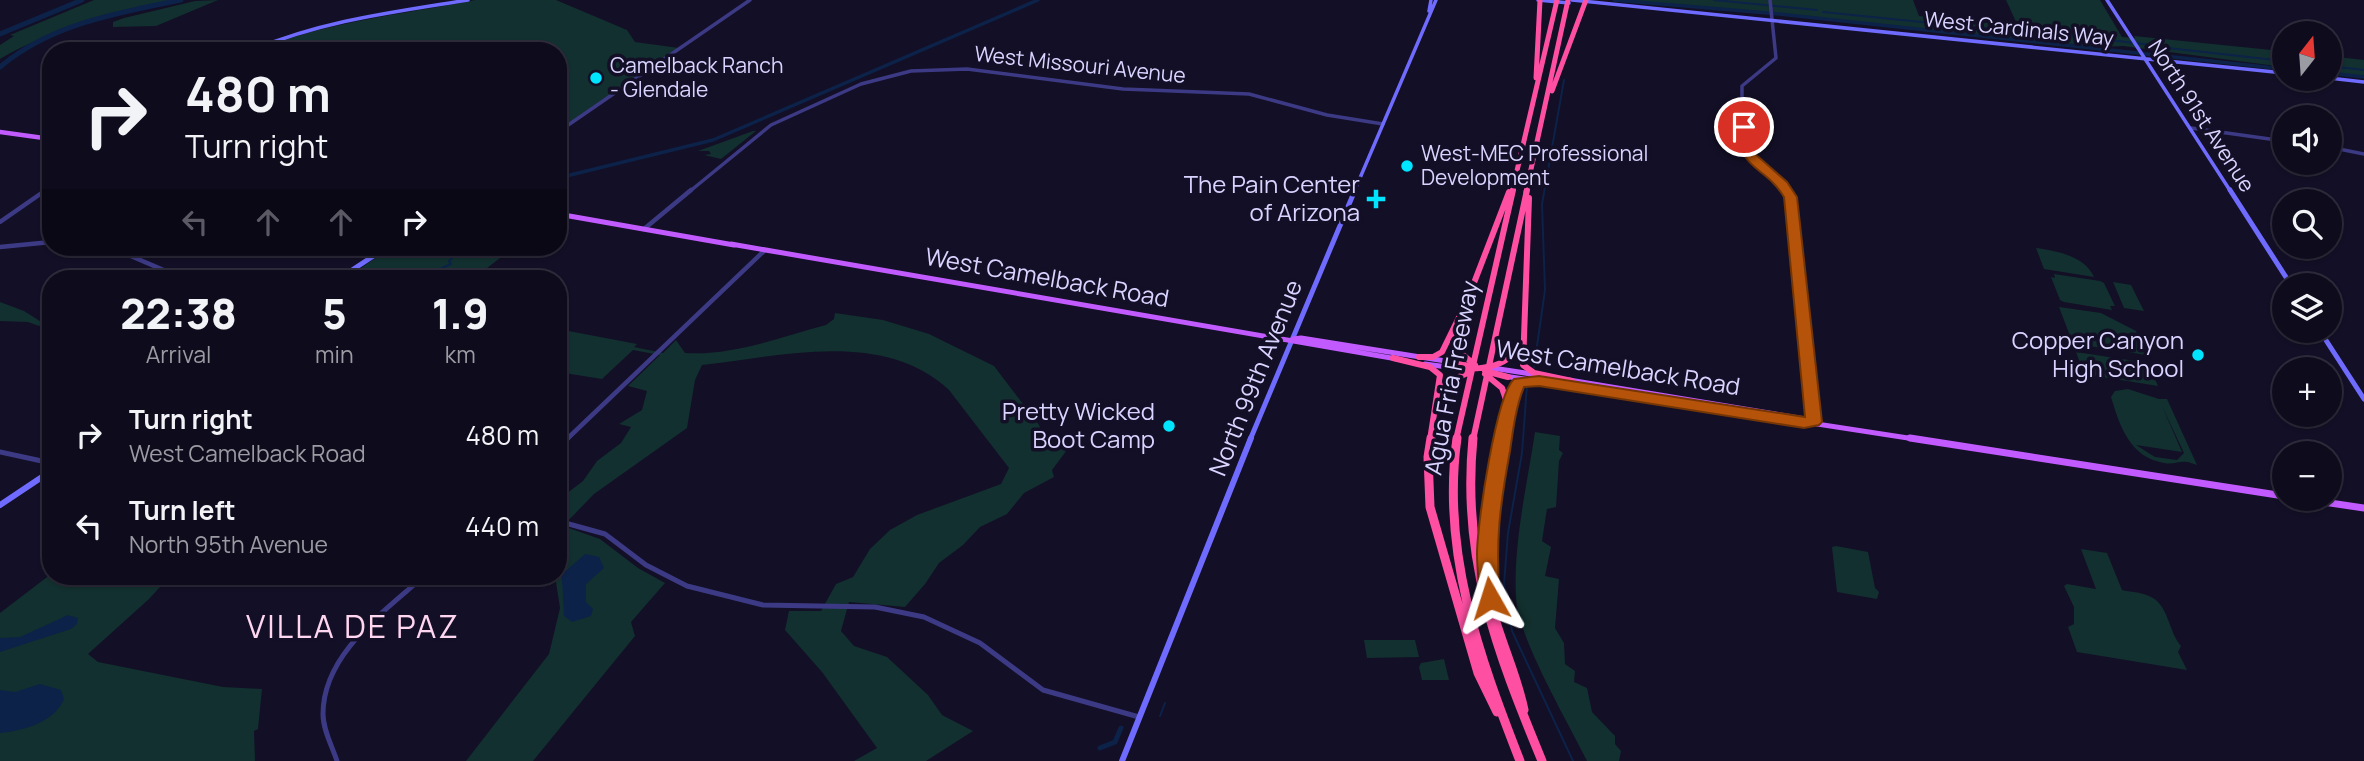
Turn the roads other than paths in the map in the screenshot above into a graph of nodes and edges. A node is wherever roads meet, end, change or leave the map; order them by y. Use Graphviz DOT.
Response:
graph roads {
  1 [pos="468,0"];
  2 [pos="750,0"];
  3 [pos="1433,0"];
  4 [pos="1539,0"];
  5 [pos="2107,0"];
  6 [pos="1569,1"];
  7 [pos="1770,1"];
  8 [pos="1557,2"];
  9 [pos="1586,2"];
  10 [pos="1667,9"];
  11 [pos="1771,14"];
  12 [pos="2134,41"];
  13 [pos="274,42"];
  14 [pos="2141,53"];
  15 [pos="2272,71"];
  16 [pos="2342,79"];
  17 [pos="2364,82"];
  18 [pos="1533,103"];
  19 [pos="1546,104"];
  20 [pos="1383,124"];
  21 [pos="567,126"];
  22 [pos="2191,128"];
  23 [pos="0,132"];
  24 [pos="42,138"];
  25 [pos="2272,138"];
  26 [pos="2342,149"];
  27 [pos="2364,153"];
  28 [pos="1517,174"];
  29 [pos="1530,176"];
  30 [pos="42,193"];
  31 [pos="567,216"];
  32 [pos="0,222"];
  33 [pos="644,229"];
  34 [pos="42,243"];
  35 [pos="731,244"];
  36 [pos="0,247"];
  37 [pos="764,251"];
  38 [pos="797,255"];
  39 [pos="131,256"];
  40 [pos="373,256"];
  41 [pos="163,270"];
  42 [pos="352,270"];
  43 [pos="2283,273"];
  44 [pos="1453,330"];
  45 [pos="1291,340"];
  46 [pos="1522,340"];
  47 [pos="2328,343"];
  48 [pos="1419,357"];
  49 [pos="1393,358"];
  50 [pos="1451,365"];
  51 [pos="1479,372"];
  52 [pos="1509,374"];
  53 [pos="1539,381"];
  54 [pos="1572,381"];
  55 [pos="1604,391"];
  56 [pos="1438,393"];
  57 [pos="1672,396"];
  58 [pos="2364,399"];
  59 [pos="1509,409"];
  60 [pos="1716,409"];
  61 [pos="1813,422"];
  62 [pos="567,439"];
  63 [pos="0,452"];
  64 [pos="42,461"];
  65 [pos="42,477"];
  66 [pos="2272,494"];
  67 [pos="0,505"];
  68 [pos="2342,505"];
  69 [pos="2364,508"];
  70 [pos="567,523"];
  71 [pos="415,585"];
  72 [pos="1139,717"];
  73 [pos="1505,722"];
  74 [pos="1527,724"];
  75 [pos="337,761"];
  76 [pos="1122,761"];
  77 [pos="1520,761"];
  78 [pos="1542,761"];
  1 -- 13 [label="main road"];
  2 -- 21 [label="street"];
  3 -- 20 [label="main road, North 99th Avenue"];
  4 -- 9 [label="main road, West Cardinals Way"];
  4 -- 18 [label="highway"];
  5 -- 12 [label="main road, North 91st Avenue"];
  6 -- 9 [label="main road, West Cardinals Way"];
  6 -- 19 [label="highway, Agua Fria Freeway"];
  7 -- 11 [label="street"];
  8 -- 18 [label="highway, Agua Fria Freeway"];
  9 -- 10 [label="main road, West Cardinals Way"];
  9 -- 10 [label="main road, West Cardinals Way"];
  9 -- 19 [label="highway"];
  10 -- 11 [label="main road, West Cardinals Way"];
  11 -- 14 [label="main road, West Cardinals Way"];
  11 -- 61 [label="street"];
  12 -- 14 [label="main road, North 91st Avenue"];
  14 -- 15 [label="main road, West Cardinals Way"];
  14 -- 22 [label="main road, North 91st Avenue"];
  16 -- 17 [label="main road"];
  18 -- 28 [label="highway, Agua Fria Freeway"];
  19 -- 29 [label="highway, Agua Fria Freeway"];
  20 -- 33 [label="street, West Missouri Avenue"];
  20 -- 45 [label="main road, North 99th Avenue"];
  22 -- 25 [label="street"];
  22 -- 43 [label="main road, North 91st Avenue"];
  23 -- 24 [label="main road"];
  26 -- 27 [label="street"];
  28 -- 44 [label="highway"];
  28 -- 51 [label="highway, Agua Fria Freeway"];
  29 -- 46 [label="highway"];
  29 -- 51 [label="highway, Agua Fria Freeway"];
  30 -- 32 [label="street"];
  31 -- 33 [label="main road, West Camelback Road"];
  33 -- 35 [label="main road, West Camelback Road"];
  34 -- 36 [label="street"];
  35 -- 37 [label="main road, West Camelback Road"];
  35 -- 38 [label="main road, West Camelback Road"];
  37 -- 38 [label="main road, West Camelback Road"];
  37 -- 62 [label="street"];
  38 -- 45 [label="main road, West Camelback Road"];
  39 -- 41 [label="street"];
  40 -- 42 [label="main road"];
  44 -- 48 [label="highway"];
  44 -- 51 [label="highway"];
  45 -- 48 [label="main road, West Camelback Road"];
  45 -- 49 [label="main road, West Camelback Road"];
  45 -- 72 [label="main road, North 99th Avenue"];
  46 -- 51 [label="highway"];
  46 -- 54 [label="highway"];
  47 -- 58 [label="main road"];
  48 -- 50 [label="main road, West Camelback Road"];
  49 -- 50 [label="main road, West Camelback Road"];
  49 -- 56 [label="highway"];
  50 -- 51 [label="highway"];
  51 -- 52 [label="highway"];
  51 -- 56 [label="highway"];
  51 -- 59 [label="highway"];
  51 -- 73 [label="highway, Agua Fria Freeway"];
  51 -- 74 [label="highway, Agua Fria Freeway"];
  52 -- 53 [label="main road, West Camelback Road"];
  52 -- 54 [label="main road, West Camelback Road"];
  53 -- 55 [label="main road, West Camelback Road"];
  53 -- 59 [label="highway"];
  54 -- 57 [label="main road, West Camelback Road"];
  55 -- 57 [label="main road"];
  55 -- 60 [label="main road, West Camelback Road"];
  56 -- 73 [label="highway"];
  57 -- 60 [label="main road"];
  57 -- 61 [label="main road, West Camelback Road"];
  59 -- 74 [label="highway"];
  60 -- 61 [label="main road, West Camelback Road"];
  61 -- 66 [label="main road, West Camelback Road"];
  63 -- 64 [label="street"];
  65 -- 67 [label="main road"];
  68 -- 69 [label="main road"];
  70 -- 72 [label="street"];
  71 -- 75 [label="street"];
  72 -- 76 [label="main road, North 99th Avenue"];
  73 -- 77 [label="highway, Agua Fria Freeway"];
  74 -- 78 [label="highway, Agua Fria Freeway"];
}
